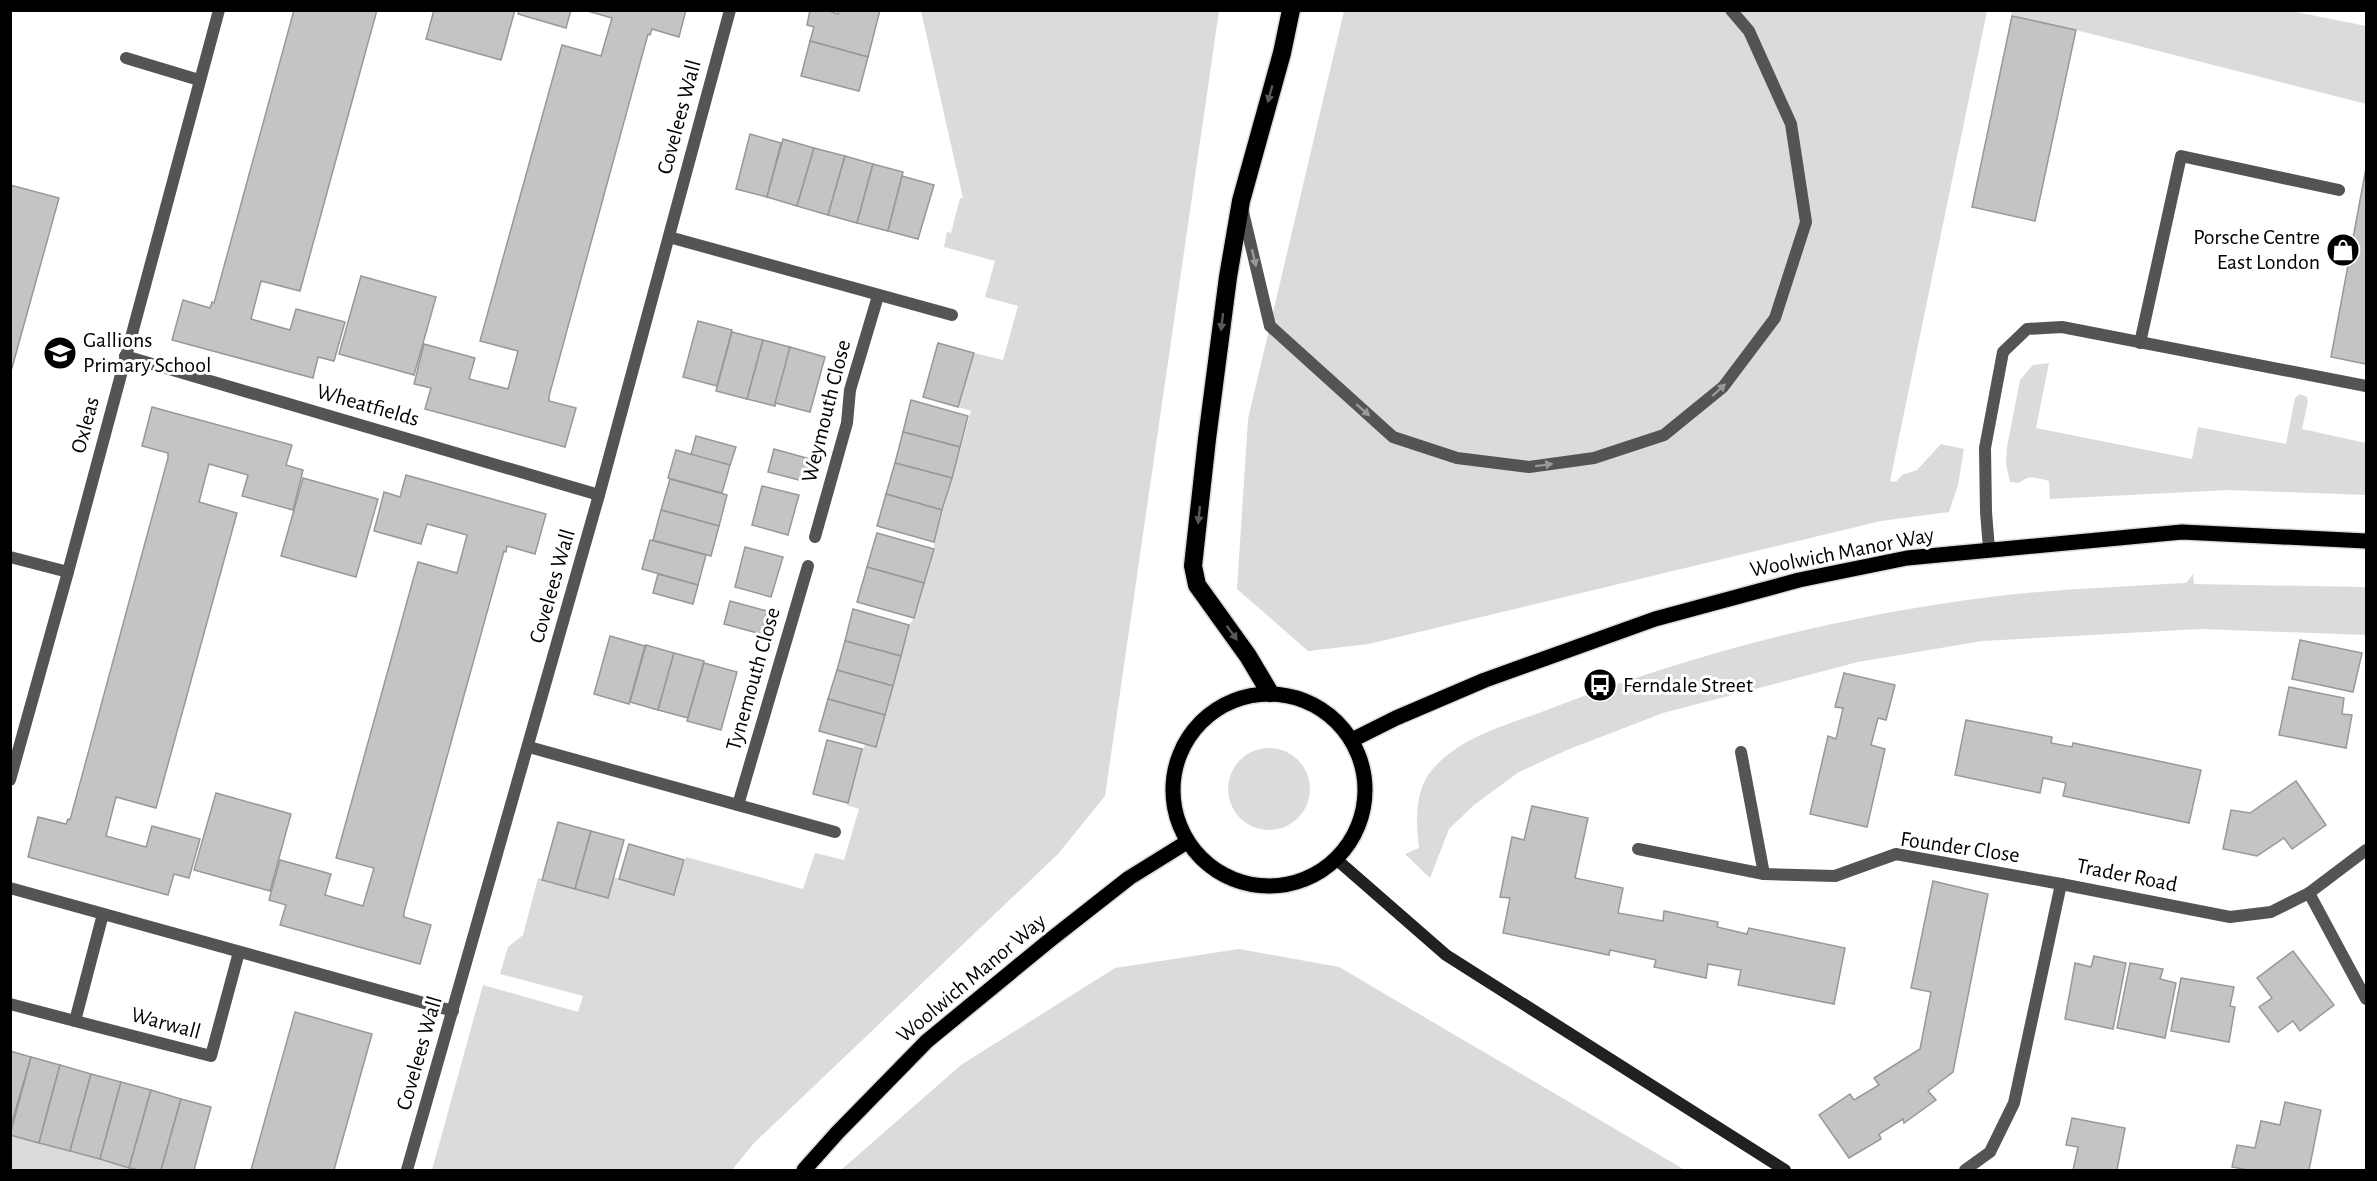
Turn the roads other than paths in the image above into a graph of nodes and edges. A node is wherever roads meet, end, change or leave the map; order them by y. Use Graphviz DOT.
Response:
graph roads {
  1 [pos="219,10"];
  2 [pos="730,10"];
  3 [pos="1291,10"];
  4 [pos="1731,10"];
  5 [pos="126,58"];
  6 [pos="200,80"];
  7 [pos="2339,190"];
  8 [pos="1241,201"];
  9 [pos="669,237"];
  10 [pos="878,296"];
  11 [pos="952,315"];
  12 [pos="2140,342"];
  13 [pos="125,356"];
  14 [pos="2367,386"];
  15 [pos="599,495"];
  16 [pos="815,537"];
  17 [pos="2367,542"];
  18 [pos="1989,549"];
  19 [pos="10,557"];
  20 [pos="808,566"];
  21 [pos="68,572"];
  22 [pos="1270,693"];
  23 [pos="1352,740"];
  24 [pos="529,747"];
  25 [pos="1741,752"];
  26 [pos="10,780"];
  27 [pos="738,804"];
  28 [pos="835,832"];
  29 [pos="1187,842"];
  30 [pos="1638,849"];
  31 [pos="2367,850"];
  32 [pos="1336,859"];
  33 [pos="1764,874"];
  34 [pos="2061,884"];
  35 [pos="10,888"];
  36 [pos="2309,893"];
  37 [pos="103,914"];
  38 [pos="239,952"];
  39 [pos="2367,999"];
  40 [pos="10,1004"];
  41 [pos="453,1011"];
  42 [pos="75,1021"];
  43 [pos="407,1170"];
  44 [pos="804,1170"];
  45 [pos="1785,1170"];
  46 [pos="1965,1170"];
  1 -- 6 [label="street, Oxleas"];
  2 -- 9 [label="street, Covelees Wall"];
  3 -- 8 [label="highway, one-way"];
  8 -- 4 [label="street, one-way"];
  5 -- 6 [label="street"];
  6 -- 13 [label="street, Oxleas"];
  7 -- 12 [label="street"];
  8 -- 22 [label="highway, one-way"];
  9 -- 10 [label="street"];
  9 -- 15 [label="street, Covelees Wall"];
  10 -- 11 [label="street"];
  10 -- 16 [label="street, Weymouth Close"];
  12 -- 14 [label="street"];
  12 -- 18 [label="street"];
  13 -- 15 [label="street, Wheatfields"];
  13 -- 21 [label="street, Oxleas"];
  15 -- 24 [label="street, Covelees Wall"];
  17 -- 18 [label="main road, Woolwich Manor Way"];
  18 -- 23 [label="main road, Woolwich Manor Way"];
  19 -- 21 [label="street"];
  20 -- 27 [label="street, Tynemouth Close"];
  21 -- 26 [label="street, Oxleas"];
  22 -- 23 [label="main road"];
  22 -- 29 [label="main road"];
  23 -- 32 [label="main road"];
  24 -- 27 [label="street"];
  24 -- 41 [label="street, Covelees Wall"];
  25 -- 33 [label="street"];
  27 -- 28 [label="street"];
  29 -- 32 [label="main road"];
  29 -- 44 [label="main road, Woolwich Manor Way"];
  30 -- 33 [label="street, Founder Close"];
  31 -- 36 [label="street, Trader Road"];
  32 -- 45 [label="street"];
  33 -- 34 [label="street, Founder Close"];
  34 -- 36 [label="street, Trader Road"];
  34 -- 46 [label="street, Trader Road"];
  35 -- 37 [label="street"];
  36 -- 39 [label="street"];
  37 -- 38 [label="street"];
  37 -- 42 [label="street"];
  38 -- 41 [label="street"];
  38 -- 42 [label="street, Warwall"];
  40 -- 42 [label="street, Warwall"];
  41 -- 43 [label="street, Covelees Wall"];
}
